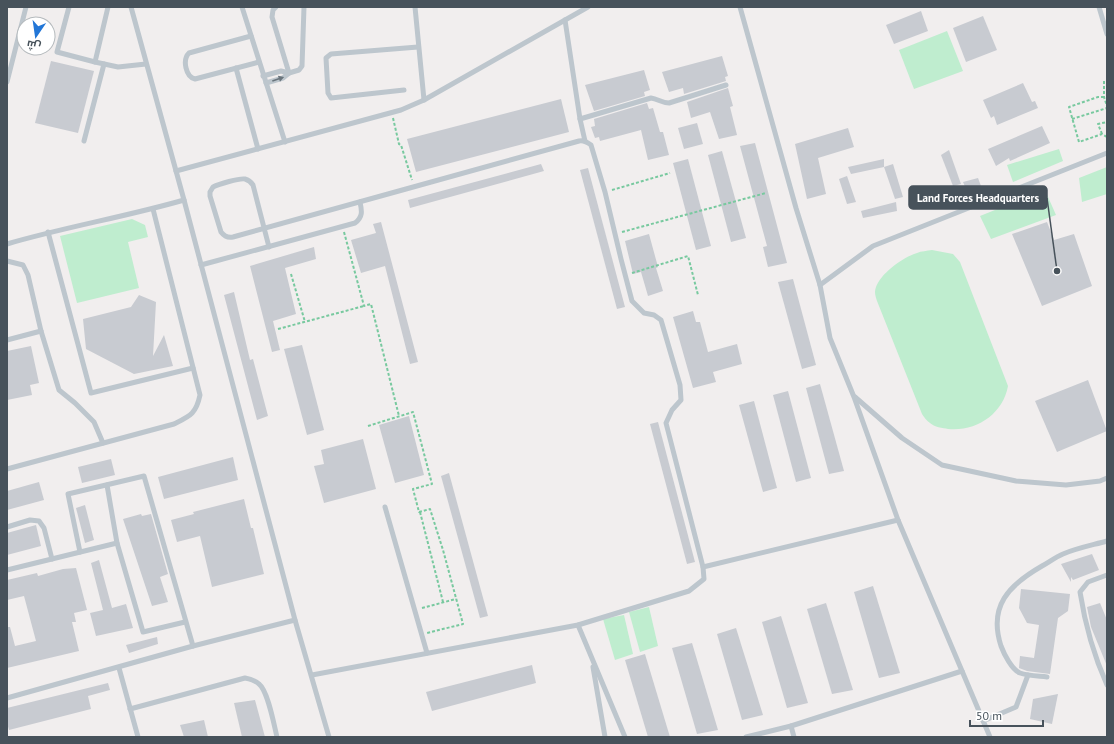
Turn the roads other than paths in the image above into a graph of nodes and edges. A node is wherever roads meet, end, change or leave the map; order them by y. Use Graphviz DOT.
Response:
graph roads {
  1 [pos="26,7"];
  2 [pos="69,7"];
  3 [pos="108,7"];
  4 [pos="131,7"];
  5 [pos="242,7"];
  6 [pos="276,7"];
  7 [pos="304,7"];
  8 [pos="415,7"];
  9 [pos="588,7"];
  10 [pos="740,7"];
  11 [pos="1099,7"];
  12 [pos="1104,14"];
  13 [pos="565,20"];
  14 [pos="1106,25"];
  15 [pos="1107,34"];
  16 [pos="251,36"];
  17 [pos="418,47"];
  18 [pos="95,62"];
  19 [pos="259,62"];
  20 [pos="104,64"];
  21 [pos="146,64"];
  22 [pos="236,68"];
  23 [pos="289,73"];
  24 [pos="263,76"];
  25 [pos="7,82"];
  26 [pos="266,83"];
  27 [pos="726,85"];
  28 [pos="404,90"];
  29 [pos="424,100"];
  30 [pos="580,119"];
  31 [pos="84,141"];
  32 [pos="585,141"];
  33 [pos="285,142"];
  34 [pos="258,149"];
  35 [pos="1107,153"];
  36 [pos="176,171"];
  37 [pos="184,200"];
  38 [pos="360,202"];
  39 [pos="153,209"];
  40 [pos="264,228"];
  41 [pos="48,232"];
  42 [pos="7,244"];
  43 [pos="269,246"];
  44 [pos="7,261"];
  45 [pos="201,265"];
  46 [pos="820,284"];
  47 [pos="41,332"];
  48 [pos="7,340"];
  49 [pos="193,368"];
  50 [pos="854,396"];
  51 [pos="103,443"];
  52 [pos="7,469"];
  53 [pos="1107,478"];
  54 [pos="107,485"];
  55 [pos="385,507"];
  56 [pos="898,520"];
  57 [pos="7,527"];
  58 [pos="1107,541"];
  59 [pos="118,543"];
  60 [pos="80,552"];
  61 [pos="52,559"];
  62 [pos="703,567"];
  63 [pos="7,570"];
  64 [pos="1107,575"];
  65 [pos="295,620"];
  66 [pos="185,622"];
  67 [pos="578,625"];
  68 [pos="193,646"];
  69 [pos="427,653"];
  70 [pos="592,658"];
  71 [pos="119,668"];
  72 [pos="962,671"];
  73 [pos="312,675"];
  74 [pos="1028,675"];
  75 [pos="1047,677"];
  76 [pos="1107,685"];
  77 [pos="7,698"];
  78 [pos="130,709"];
  79 [pos="983,721"];
  80 [pos="791,726"];
  81 [pos="138,737"];
  82 [pos="277,737"];
  83 [pos="329,737"];
  84 [pos="605,737"];
  85 [pos="625,737"];
  86 [pos="746,737"];
  87 [pos="794,737"];
  88 [pos="990,737"];
  1 -- 25 [label="lane"];
  2 -- 18 [label="lane"];
  3 -- 18 [label="lane"];
  4 -- 21 [label="lane"];
  5 -- 16 [label="lane"];
  6 -- 23 [label="lane"];
  7 -- 23 [label="lane"];
  8 -- 17 [label="lane"];
  9 -- 13 [label="lane"];
  10 -- 46 [label="lane"];
  11 -- 12 [label="lane"];
  12 -- 14 [label="lane"];
  13 -- 29 [label="lane"];
  13 -- 30 [label="lane"];
  14 -- 15 [label="lane"];
  16 -- 19 [label="lane"];
  16 -- 22 [label="lane"];
  17 -- 28 [label="lane"];
  17 -- 29 [label="lane"];
  18 -- 20 [label="lane"];
  19 -- 22 [label="lane"];
  19 -- 24 [label="lane"];
  20 -- 21 [label="lane"];
  20 -- 31 [label="lane"];
  21 -- 36 [label="lane"];
  22 -- 34 [label="lane"];
  23 -- 24 [label="lane"];
  26 -- 23 [label="lane, one-way"];
  24 -- 26 [label="lane"];
  26 -- 33 [label="lane"];
  27 -- 30 [label="lane"];
  29 -- 33 [label="lane"];
  30 -- 32 [label="lane"];
  32 -- 38 [label="lane"];
  32 -- 62 [label="lane"];
  33 -- 34 [label="lane"];
  34 -- 36 [label="lane"];
  35 -- 46 [label="lane"];
  36 -- 37 [label="lane"];
  37 -- 39 [label="lane"];
  37 -- 45 [label="lane"];
  38 -- 40 [label="lane"];
  38 -- 43 [label="lane"];
  39 -- 41 [label="lane"];
  39 -- 49 [label="lane"];
  40 -- 40 [label="lane"];
  40 -- 43 [label="lane"];
  41 -- 42 [label="lane"];
  41 -- 49 [label="lane"];
  43 -- 45 [label="lane"];
  44 -- 47 [label="lane"];
  45 -- 65 [label="lane"];
  46 -- 50 [label="lane"];
  47 -- 48 [label="lane"];
  47 -- 51 [label="lane"];
  49 -- 51 [label="lane"];
  50 -- 53 [label="lane"];
  50 -- 56 [label="lane"];
  51 -- 52 [label="lane"];
  54 -- 59 [label="lane"];
  54 -- 60 [label="lane"];
  54 -- 66 [label="lane"];
  55 -- 69 [label="lane"];
  56 -- 62 [label="lane"];
  56 -- 72 [label="lane"];
  57 -- 61 [label="lane"];
  58 -- 74 [label="lane"];
  59 -- 60 [label="lane"];
  59 -- 66 [label="lane"];
  60 -- 61 [label="lane"];
  61 -- 63 [label="lane"];
  62 -- 67 [label="lane"];
  64 -- 76 [label="lane"];
  65 -- 68 [label="lane"];
  65 -- 73 [label="lane"];
  66 -- 68 [label="lane"];
  67 -- 69 [label="lane"];
  67 -- 70 [label="lane"];
  68 -- 71 [label="lane"];
  69 -- 73 [label="lane"];
  70 -- 84 [label="lane"];
  70 -- 85 [label="lane"];
  71 -- 77 [label="lane"];
  71 -- 78 [label="lane"];
  72 -- 79 [label="lane"];
  72 -- 80 [label="lane"];
  73 -- 83 [label="lane"];
  74 -- 75 [label="lane"];
  74 -- 79 [label="lane"];
  78 -- 81 [label="lane"];
  78 -- 82 [label="lane"];
  79 -- 88 [label="lane"];
  80 -- 86 [label="lane"];
  80 -- 87 [label="lane"];
}
